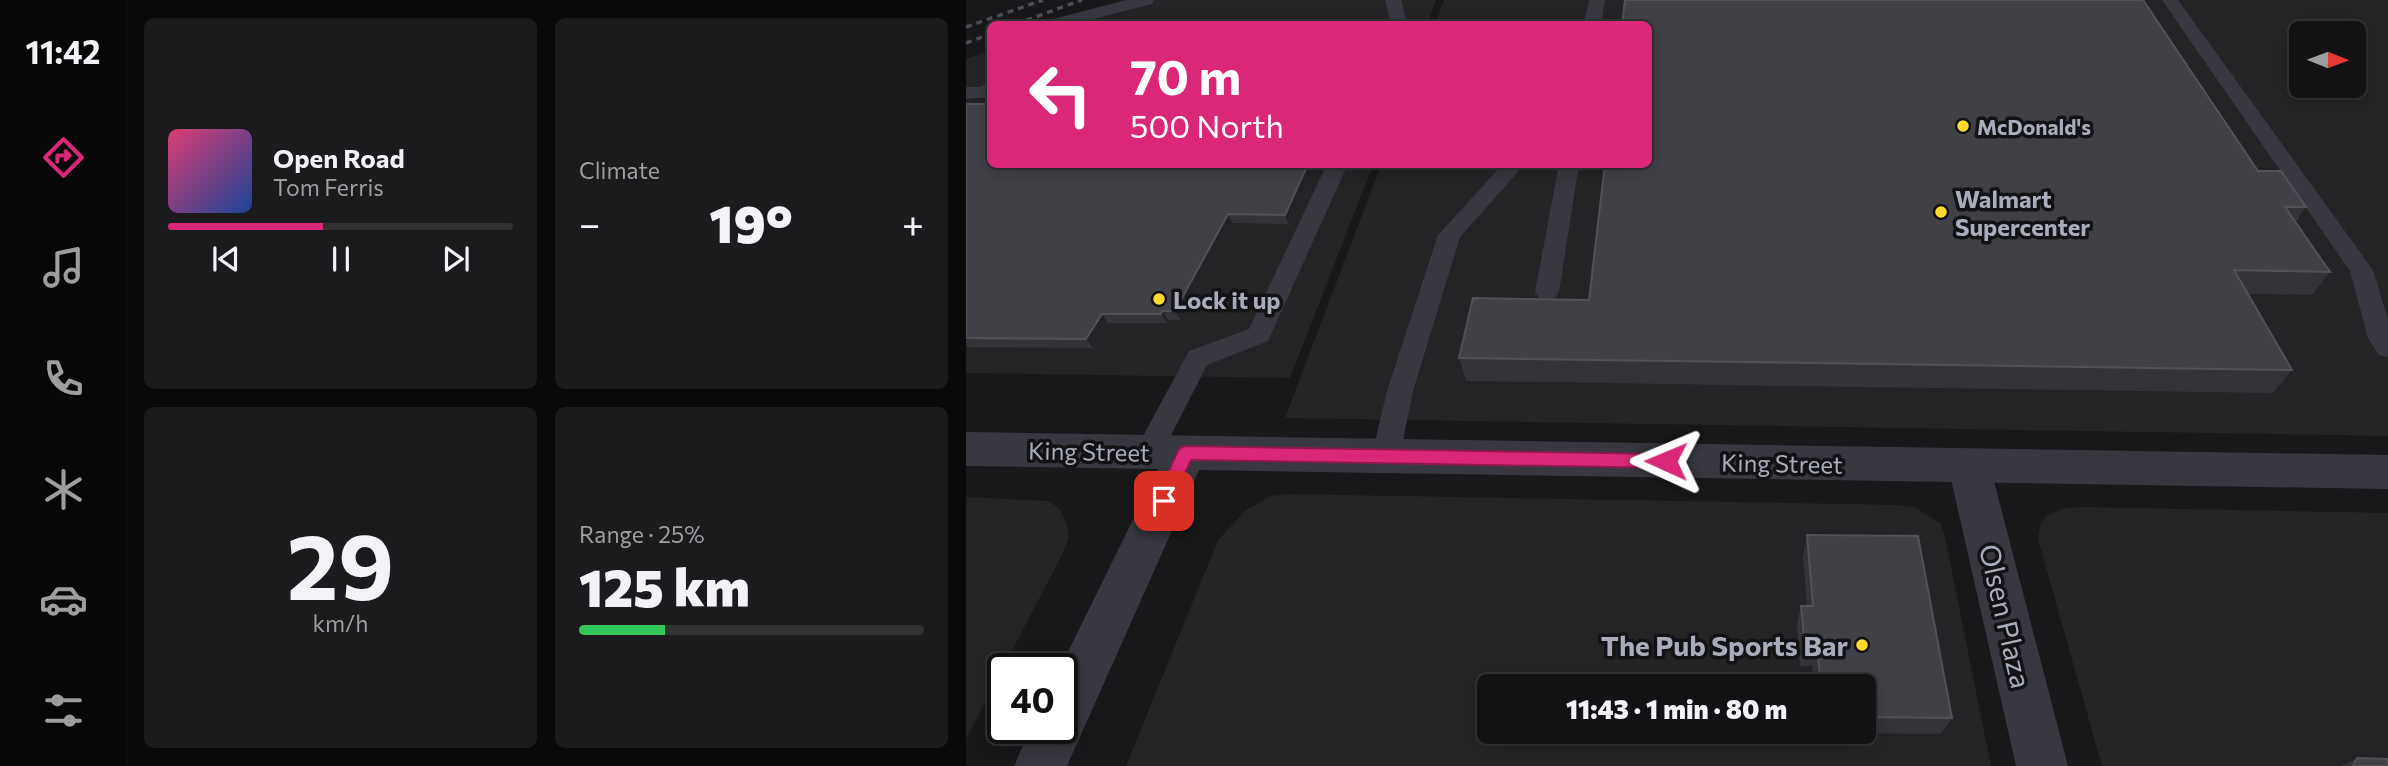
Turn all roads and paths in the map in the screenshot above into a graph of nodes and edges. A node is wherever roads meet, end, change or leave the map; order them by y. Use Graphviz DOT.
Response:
graph roads {
  1 [pos="1146,0"];
  2 [pos="1393,0"];
  3 [pos="1597,0"];
  4 [pos="2170,0"];
  5 [pos="1066,21"];
  6 [pos="1398,21"];
  7 [pos="1594,21"];
  8 [pos="987,91"];
  9 [pos="966,93"];
  10 [pos="1336,168"];
  11 [pos="1511,168"];
  12 [pos="1568,168"];
  13 [pos="1547,292"];
  14 [pos="2388,348"];
  15 [pos="966,449"];
  16 [pos="1167,452"];
  17 [pos="1386,455"];
  18 [pos="1969,466"];
  19 [pos="2388,472"];
  20 [pos="1078,678"];
  21 [pos="1050,744"];
  22 [pos="1040,766"];
  23 [pos="2042,766"];
  1 -- 5 [label="lane"];
  2 -- 6 [label="lane"];
  3 -- 7 [label="lane"];
  4 -- 14 [label="lane"];
  8 -- 9 [label="lane"];
  10 -- 16 [label="lane"];
  11 -- 17 [label="lane"];
  12 -- 13 [label="lane"];
  15 -- 16 [label="street, King Street"];
  16 -- 17 [label="street, King Street"];
  16 -- 20 [label="street"];
  17 -- 18 [label="street, King Street"];
  18 -- 19 [label="street, King Street"];
  18 -- 23 [label="street, Olsen Plaza"];
  21 -- 22 [label="street"];
}
